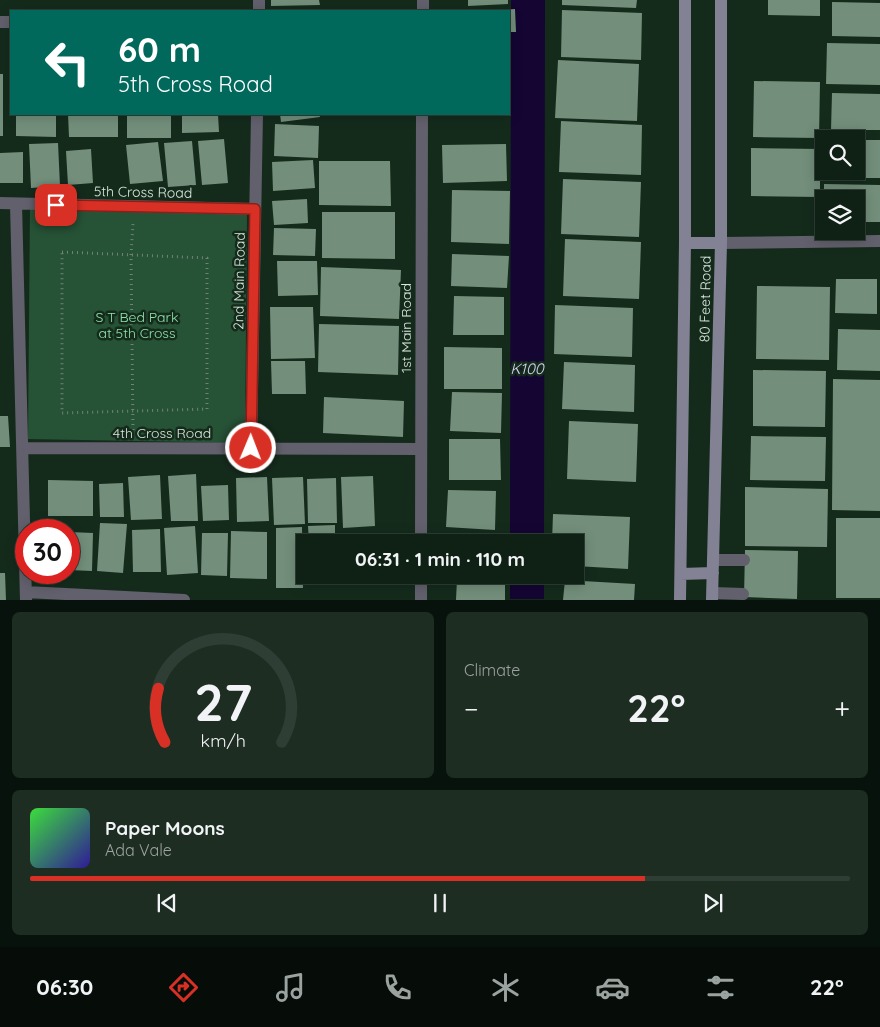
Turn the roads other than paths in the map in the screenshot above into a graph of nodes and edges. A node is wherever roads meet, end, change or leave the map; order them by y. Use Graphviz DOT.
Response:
graph roads {
  1 [pos="685,0"];
  2 [pos="721,0"];
  3 [pos="257,115"];
  4 [pos="422,115"];
  5 [pos="0,204"];
  6 [pos="16,204"];
  7 [pos="255,209"];
  8 [pos="880,241"];
  9 [pos="685,243"];
  10 [pos="721,243"];
  11 [pos="23,448"];
  12 [pos="251,448"];
  13 [pos="420,449"];
  14 [pos="421,534"];
  15 [pos="714,560"];
  16 [pos="744,560"];
  17 [pos="713,573"];
  18 [pos="681,574"];
  19 [pos="421,584"];
  20 [pos="743,594"];
  21 [pos="26,596"];
  22 [pos="712,596"];
  23 [pos="184,600"];
  24 [pos="421,600"];
  25 [pos="680,600"];
  1 -- 9 [label="main road, 80 Feet Road"];
  2 -- 10 [label="main road, 80 Feet Road"];
  3 -- 7 [label="street, 2nd Main Road"];
  4 -- 13 [label="street, 1st Main Road"];
  5 -- 6 [label="street, 5th Cross Road"];
  6 -- 7 [label="street, 5th Cross Road"];
  6 -- 11 [label="street"];
  7 -- 12 [label="street, 2nd Main Road"];
  8 -- 10 [label="street"];
  9 -- 10 [label="main road"];
  9 -- 18 [label="main road, 80 Feet Road"];
  10 -- 15 [label="main road, 80 Feet Road"];
  11 -- 12 [label="street, 4th Cross Road"];
  11 -- 21 [label="street"];
  12 -- 13 [label="street, 4th Cross Road"];
  13 -- 14 [label="street, 1st Main Road"];
  15 -- 16 [label="street"];
  15 -- 17 [label="main road, 80 Feet Road"];
  17 -- 18 [label="main road"];
  17 -- 22 [label="main road, 80 Feet Road"];
  18 -- 25 [label="main road, 80 Feet Road"];
  19 -- 24 [label="street"];
  20 -- 22 [label="street"];
  21 -- 23 [label="street"];
}
